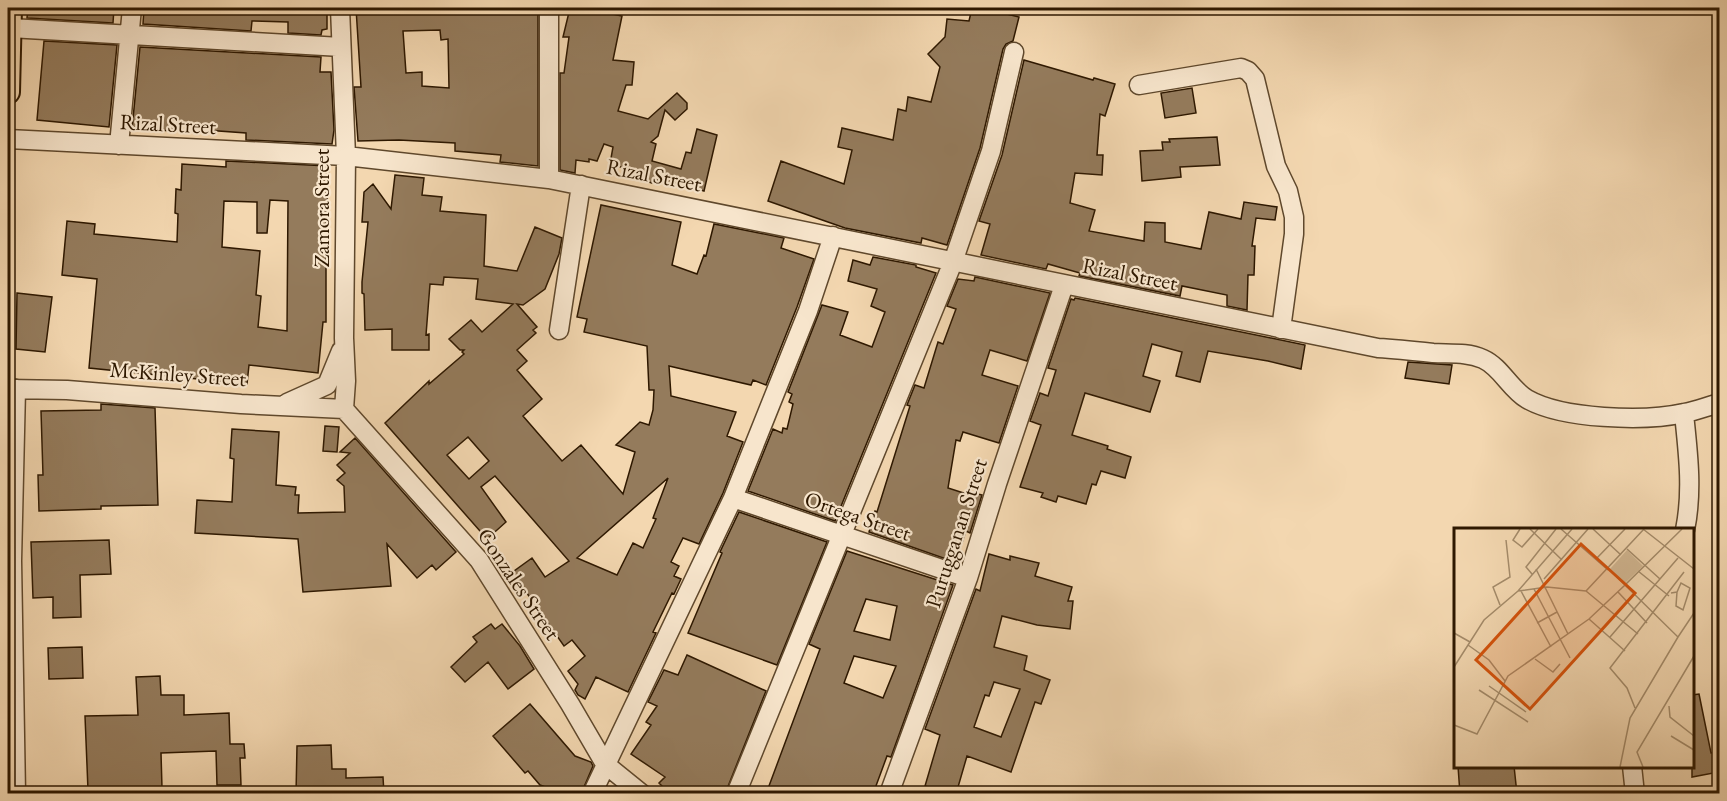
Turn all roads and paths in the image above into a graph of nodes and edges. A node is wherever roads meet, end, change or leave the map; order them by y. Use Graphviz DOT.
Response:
graph roads {
  1 [pos="132,8"];
  2 [pos="340,8"];
  3 [pos="549,8"];
  4 [pos="9,30"];
  5 [pos="130,34"];
  6 [pos="341,47"];
  7 [pos="1014,52"];
  8 [pos="1139,85"];
  9 [pos="8,93"];
  10 [pos="8,140"];
  11 [pos="118,145"];
  12 [pos="346,156"];
  13 [pos="549,179"];
  14 [pos="581,185"];
  15 [pos="833,236"];
  16 [pos="953,262"];
  17 [pos="1064,285"];
  18 [pos="1281,329"];
  19 [pos="559,330"];
  20 [pos="344,338"];
  21 [pos="12,389"];
  22 [pos="1719,403"];
  23 [pos="282,404"];
  24 [pos="344,409"];
  25 [pos="1684,414"];
  26 [pos="733,498"];
  27 [pos="1684,528"];
  28 [pos="841,536"];
  29 [pos="10,561"];
  30 [pos="968,578"];
  31 [pos="605,764"];
  32 [pos="1632,768"];
  33 [pos="16,794"];
  34 [pos="592,794"];
  35 [pos="642,794"];
  36 [pos="736,794"];
  37 [pos="889,794"];
  38 [pos="1635,794"];
  1 -- 5 [label="street"];
  2 -- 6 [label="street, Zamora Street"];
  3 -- 13 [label="street"];
  4 -- 5 [label="street"];
  4 -- 9 [label="main road"];
  5 -- 6 [label="street"];
  5 -- 11 [label="street"];
  6 -- 12 [label="street, Zamora Street"];
  7 -- 16 [label="street"];
  8 -- 18 [label="street"];
  10 -- 11 [label="street, Rizal Street"];
  11 -- 12 [label="street, Rizal Street"];
  12 -- 13 [label="street, Rizal Street"];
  12 -- 20 [label="street, Zamora Street"];
  13 -- 14 [label="street, Rizal Street"];
  14 -- 15 [label="street, Rizal Street"];
  14 -- 19 [label="street"];
  15 -- 16 [label="street, Rizal Street"];
  15 -- 26 [label="street"];
  16 -- 17 [label="street, Rizal Street"];
  16 -- 28 [label="street"];
  17 -- 18 [label="street, Rizal Street"];
  17 -- 30 [label="street, Purugganan Street"];
  18 -- 25 [label="street, Rizal Street"];
  20 -- 23 [label="street"];
  20 -- 24 [label="street, Zamora Street"];
  21 -- 23 [label="street, McKinley Street"];
  21 -- 29 [label="street"];
  22 -- 25 [label="street, Rizal Street"];
  23 -- 24 [label="street, McKinley Street"];
  24 -- 31 [label="street, Gonzales Street"];
  25 -- 27 [label="street"];
  26 -- 28 [label="street, Ortega Street"];
  26 -- 31 [label="street"];
  28 -- 30 [label="street, Ortega Street"];
  28 -- 36 [label="street"];
  29 -- 33 [label="street"];
  30 -- 37 [label="street, Purugganan Street"];
  31 -- 34 [label="street"];
  31 -- 35 [label="street, Gonzales Street"];
  32 -- 38 [label="street"];
}
